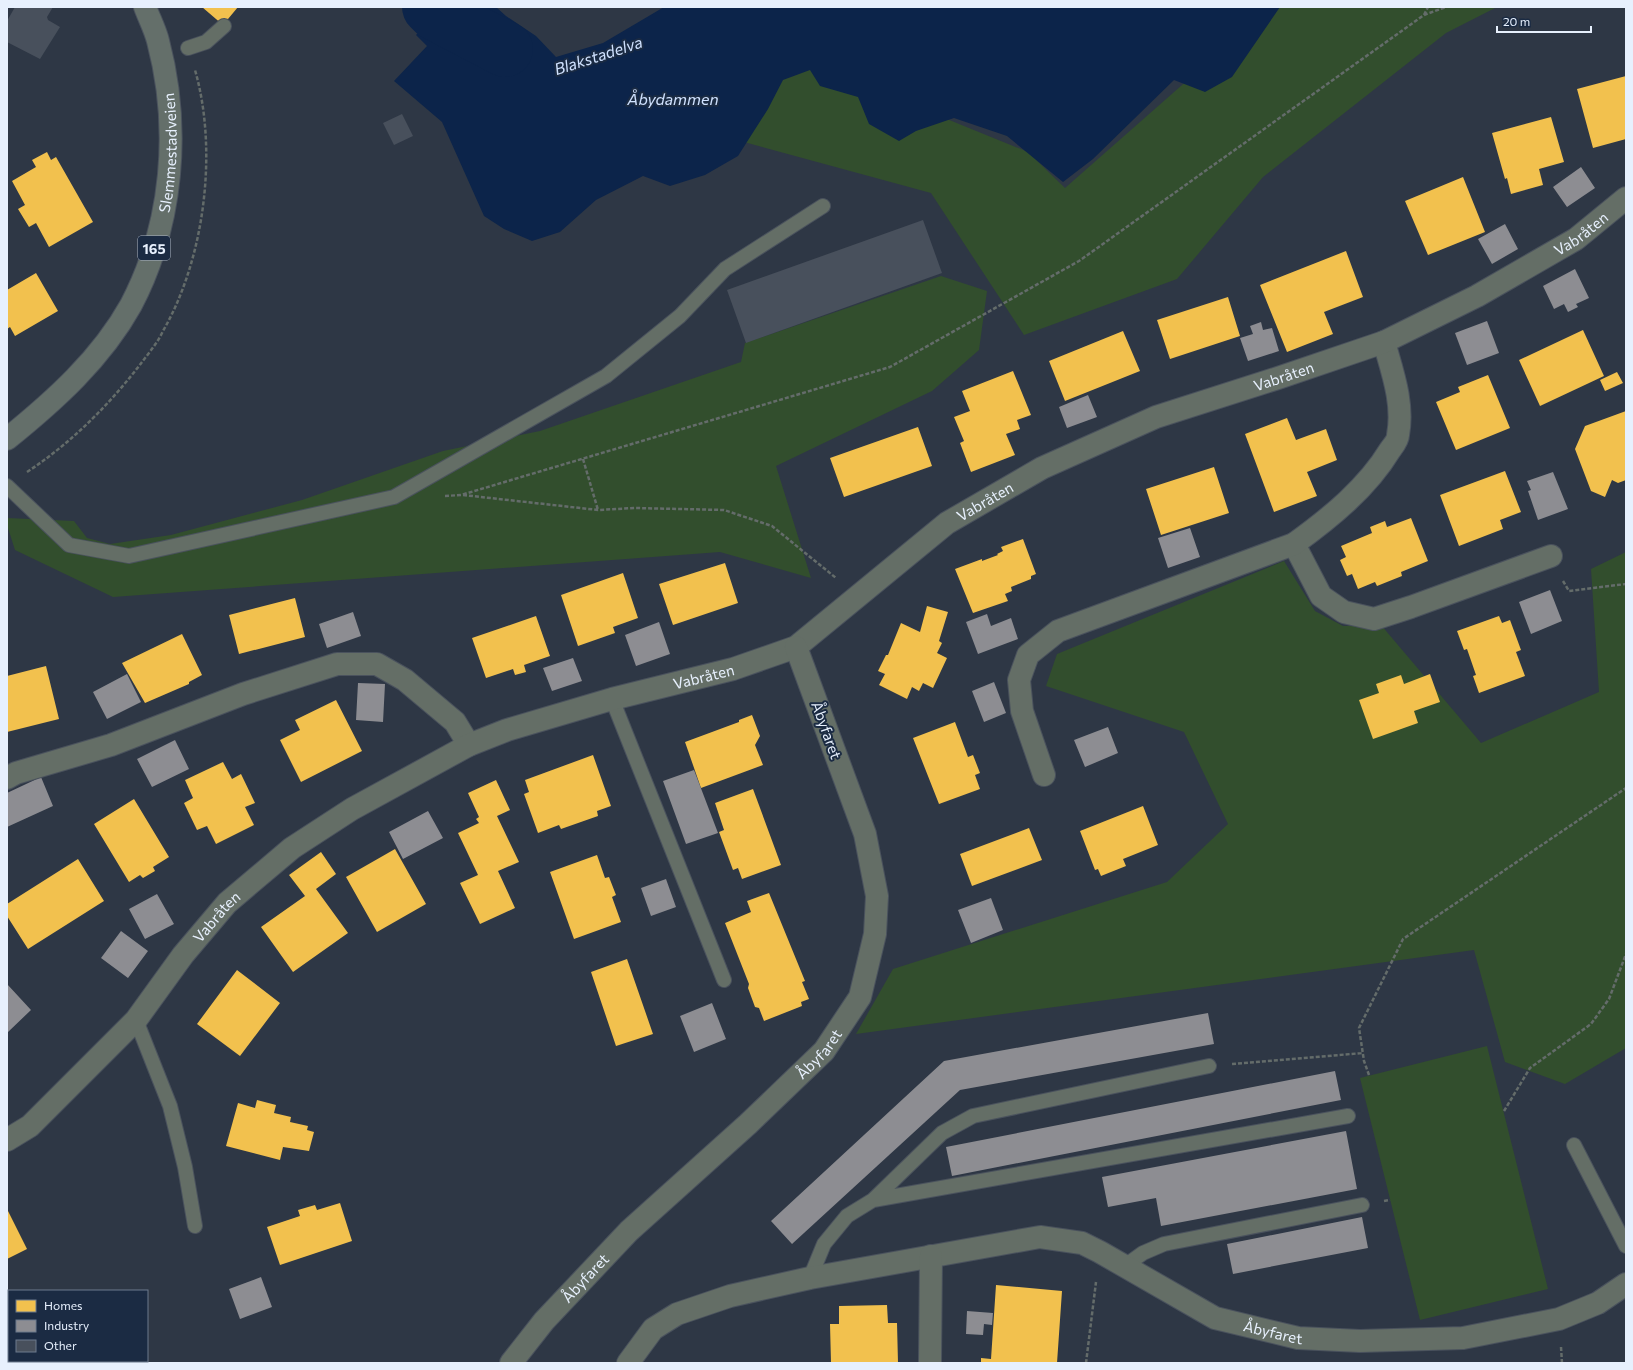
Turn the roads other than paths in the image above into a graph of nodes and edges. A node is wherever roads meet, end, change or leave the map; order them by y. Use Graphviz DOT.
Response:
graph roads {
  1 [pos="145,7"];
  2 [pos="224,26"];
  3 [pos="188,48"];
  4 [pos="1626,198"];
  5 [pos="823,206"];
  6 [pos="1384,342"];
  7 [pos="7,440"];
  8 [pos="7,486"];
  9 [pos="1294,544"];
  10 [pos="1551,556"];
  11 [pos="796,647"];
  12 [pos="612,699"];
  13 [pos="469,745"];
  14 [pos="1044,774"];
  15 [pos="7,778"];
  16 [pos="724,980"];
  17 [pos="136,1020"];
  18 [pos="1209,1066"];
  19 [pos="1348,1116"];
  20 [pos="7,1140"];
  21 [pos="1574,1145"];
  22 [pos="873,1200"];
  23 [pos="1362,1205"];
  24 [pos="195,1226"];
  25 [pos="1626,1246"];
  26 [pos="931,1256"];
  27 [pos="1125,1266"];
  28 [pos="810,1278"];
  29 [pos="1626,1284"];
  30 [pos="511,1363"];
  31 [pos="628,1363"];
  32 [pos="930,1363"];
  1 -- 7 [label="main road, Slemmestadveien / 165"];
  2 -- 3 [label="lane"];
  4 -- 6 [label="street, Vabråten"];
  5 -- 8 [label="lane"];
  6 -- 9 [label="street"];
  6 -- 11 [label="street, Vabråten"];
  9 -- 10 [label="street"];
  9 -- 14 [label="street"];
  11 -- 12 [label="street, Vabråten"];
  11 -- 30 [label="street, Åbyfaret"];
  12 -- 13 [label="street, Vabråten"];
  12 -- 16 [label="lane"];
  13 -- 15 [label="street"];
  13 -- 17 [label="street, Vabråten"];
  17 -- 20 [label="street, Vabråten"];
  17 -- 24 [label="lane"];
  18 -- 22 [label="lane"];
  19 -- 22 [label="lane"];
  21 -- 25 [label="lane"];
  22 -- 28 [label="lane"];
  23 -- 27 [label="lane"];
  26 -- 27 [label="street, Åbyfaret"];
  26 -- 28 [label="street, Åbyfaret"];
  26 -- 32 [label="street"];
  27 -- 29 [label="street, Åbyfaret"];
  28 -- 31 [label="street, Åbyfaret"];
}
